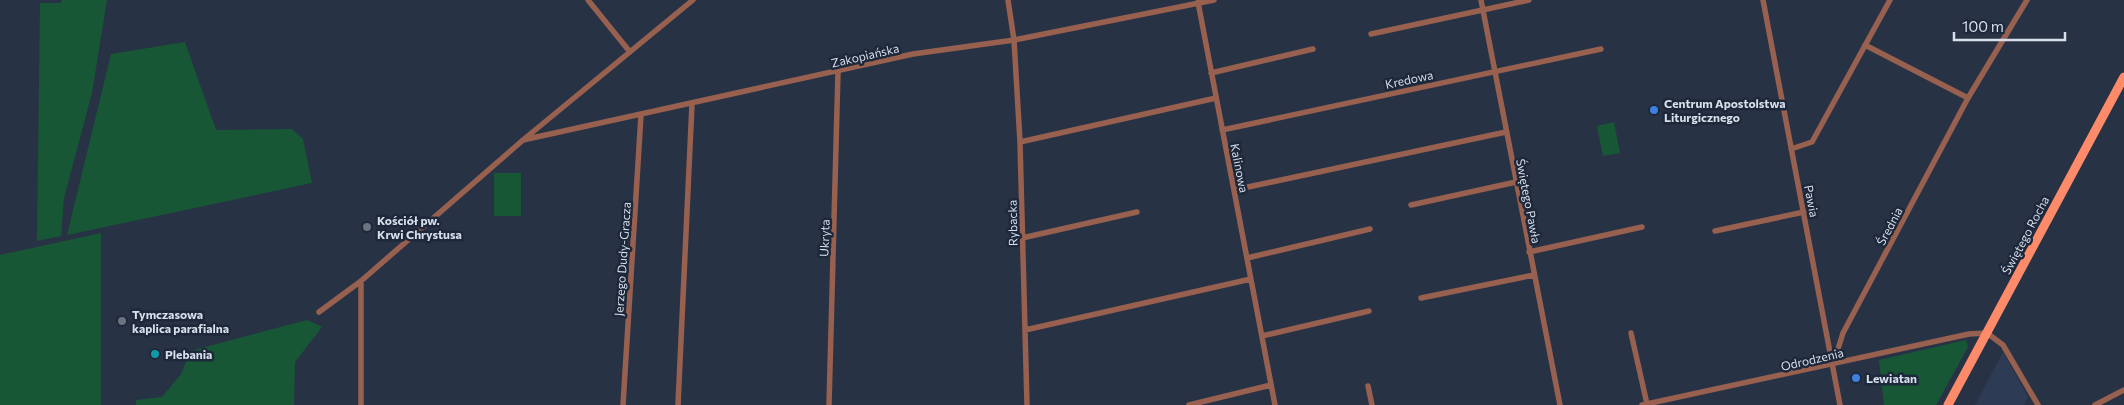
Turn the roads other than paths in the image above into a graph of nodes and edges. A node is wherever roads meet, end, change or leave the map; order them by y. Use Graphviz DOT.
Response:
graph roads {
  1 [pos="588,0"];
  2 [pos="693,0"];
  3 [pos="1008,0"];
  4 [pos="1214,0"];
  5 [pos="1481,0"];
  6 [pos="1529,0"];
  7 [pos="1763,0"];
  8 [pos="1890,0"];
  9 [pos="2027,0"];
  10 [pos="1198,2"];
  11 [pos="1483,10"];
  12 [pos="1371,34"];
  13 [pos="1014,40"];
  14 [pos="1865,45"];
  15 [pos="1313,49"];
  16 [pos="1601,49"];
  17 [pos="630,52"];
  18 [pos="1494,70"];
  19 [pos="838,72"];
  20 [pos="1211,72"];
  21 [pos="2124,76"];
  22 [pos="1216,98"];
  23 [pos="1968,98"];
  24 [pos="692,104"];
  25 [pos="641,115"];
  26 [pos="1222,130"];
  27 [pos="1506,132"];
  28 [pos="523,140"];
  29 [pos="1020,142"];
  30 [pos="1791,149"];
  31 [pos="1516,182"];
  32 [pos="1234,190"];
  33 [pos="1411,205"];
  34 [pos="1137,212"];
  35 [pos="1804,212"];
  36 [pos="1642,227"];
  37 [pos="1370,230"];
  38 [pos="1716,231"];
  39 [pos="1022,238"];
  40 [pos="1529,252"];
  41 [pos="1247,258"];
  42 [pos="1534,275"];
  43 [pos="1251,279"];
  44 [pos="361,281"];
  45 [pos="1421,298"];
  46 [pos="1369,310"];
  47 [pos="319,312"];
  48 [pos="1025,330"];
  49 [pos="1987,332"];
  50 [pos="1632,333"];
  51 [pos="1262,336"];
  52 [pos="1833,365"];
  53 [pos="1271,385"];
  54 [pos="1368,386"];
  55 [pos="2124,390"];
  56 [pos="1644,404"];
  57 [pos="361,405"];
  58 [pos="623,405"];
  59 [pos="678,405"];
  60 [pos="829,405"];
  61 [pos="1027,405"];
  62 [pos="1189,405"];
  63 [pos="1275,405"];
  64 [pos="1372,405"];
  65 [pos="1560,405"];
  66 [pos="1840,405"];
  67 [pos="1948,405"];
  68 [pos="2038,405"];
  69 [pos="2095,405"];
  1 -- 17 [label="street"];
  2 -- 17 [label="street"];
  3 -- 13 [label="street, Rybacka"];
  4 -- 10 [label="street, Zakopiańska"];
  5 -- 11 [label="street, Świętego Pawła"];
  6 -- 11 [label="street"];
  7 -- 30 [label="street, Pawia"];
  8 -- 14 [label="street"];
  9 -- 23 [label="street, Średnia"];
  10 -- 13 [label="street, Zakopiańska"];
  10 -- 20 [label="street, Kalinowa"];
  11 -- 12 [label="street"];
  11 -- 18 [label="street, Świętego Pawła"];
  13 -- 19 [label="street, Zakopiańska"];
  13 -- 29 [label="street, Rybacka"];
  14 -- 23 [label="street"];
  14 -- 30 [label="street"];
  15 -- 20 [label="street"];
  16 -- 18 [label="street, Kredowa"];
  17 -- 28 [label="street"];
  18 -- 26 [label="street, Kredowa"];
  18 -- 27 [label="street, Świętego Pawła"];
  19 -- 24 [label="street, Zakopiańska"];
  19 -- 60 [label="street, Ukryta"];
  20 -- 22 [label="street, Kalinowa"];
  21 -- 49 [label="main road, Świętego Rocha"];
  22 -- 26 [label="street, Kalinowa"];
  22 -- 29 [label="street"];
  23 -- 52 [label="street, Średnia"];
  24 -- 25 [label="street, Zakopiańska"];
  24 -- 59 [label="street"];
  25 -- 28 [label="street, Zakopiańska"];
  25 -- 58 [label="street, Jerzego Dudy-Gracza"];
  26 -- 32 [label="street, Kalinowa"];
  27 -- 31 [label="street, Świętego Pawła"];
  27 -- 32 [label="street"];
  28 -- 44 [label="street"];
  29 -- 39 [label="street, Rybacka"];
  30 -- 35 [label="street, Pawia"];
  31 -- 33 [label="street"];
  31 -- 40 [label="street, Świętego Pawła"];
  32 -- 41 [label="street, Kalinowa"];
  34 -- 39 [label="street"];
  35 -- 38 [label="street"];
  35 -- 52 [label="street, Pawia"];
  36 -- 40 [label="street"];
  37 -- 41 [label="street"];
  39 -- 48 [label="street, Rybacka"];
  40 -- 42 [label="street, Świętego Pawła"];
  41 -- 43 [label="street, Kalinowa"];
  42 -- 45 [label="street"];
  42 -- 65 [label="street, Świętego Pawła"];
  43 -- 48 [label="street"];
  43 -- 51 [label="street, Kalinowa"];
  44 -- 47 [label="street"];
  44 -- 57 [label="street"];
  46 -- 51 [label="street"];
  48 -- 61 [label="street, Rybacka"];
  49 -- 52 [label="street, Odrodzenia"];
  49 -- 67 [label="main road, Świętego Rocha"];
  49 -- 68 [label="street"];
  50 -- 56 [label="street"];
  51 -- 53 [label="street, Kalinowa"];
  52 -- 56 [label="street, Odrodzenia"];
  52 -- 66 [label="street, Pawia"];
  53 -- 62 [label="street"];
  53 -- 63 [label="street, Kalinowa"];
  54 -- 64 [label="street"];
  55 -- 69 [label="street"];
}
